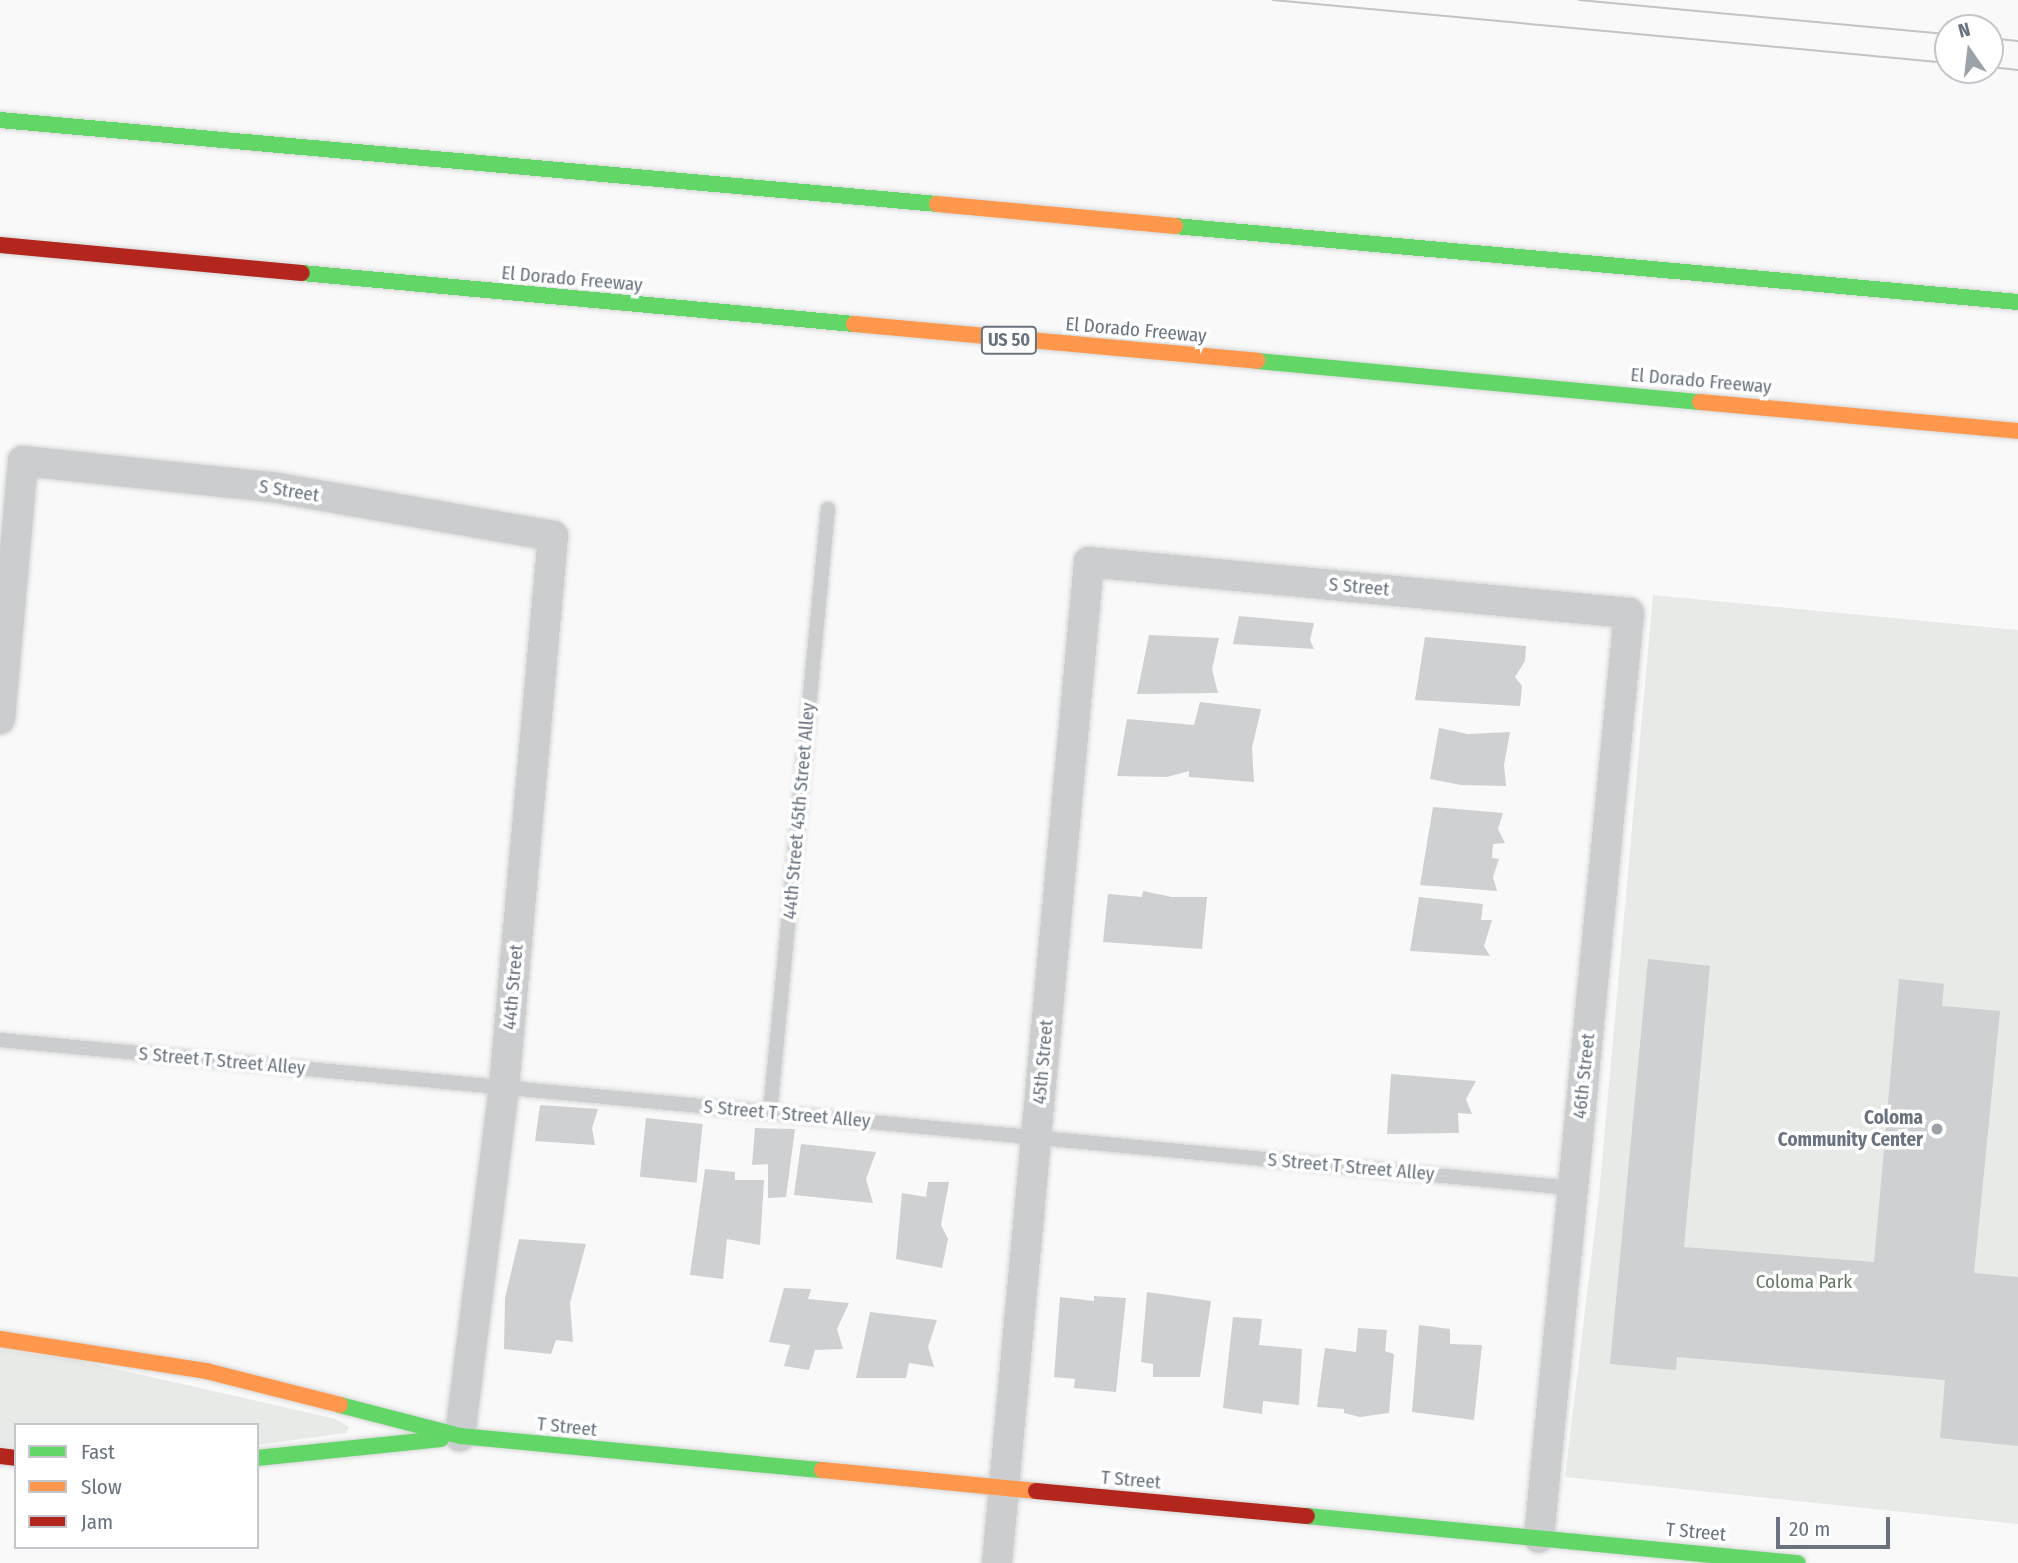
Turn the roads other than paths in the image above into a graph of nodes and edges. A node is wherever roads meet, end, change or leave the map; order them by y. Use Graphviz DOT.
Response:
graph roads {
  1 [pos="0,120"];
  2 [pos="0,245"];
  3 [pos="2018,302"];
  4 [pos="2018,431"];
  5 [pos="828,509"];
  6 [pos="553,536"];
  7 [pos="1089,562"];
  8 [pos="1629,613"];
  9 [pos="0,719"];
  10 [pos="0,1040"];
  11 [pos="504,1087"];
  12 [pos="770,1112"];
  13 [pos="1036,1137"];
  14 [pos="1573,1188"];
  15 [pos="0,1339"];
  16 [pos="460,1436"];
  17 [pos="259,1458"];
  18 [pos="1004,1489"];
  19 [pos="1539,1538"];
  20 [pos="998,1563"];
  21 [pos="1798,1563"];
  1 -- 3 [label="main road"];
  2 -- 4 [label="main road, El Dorado Freeway / US 50"];
  5 -- 12 [label="lane, 44th Street 45th Street Alley"];
  6 -- 9 [label="street, S Street"];
  6 -- 11 [label="street, 44th Street"];
  7 -- 8 [label="street, S Street"];
  7 -- 13 [label="street, 45th Street"];
  8 -- 14 [label="street, 46th Street"];
  10 -- 11 [label="lane, S Street T Street Alley"];
  11 -- 12 [label="lane, S Street T Street Alley"];
  11 -- 16 [label="street, 44th Street"];
  12 -- 13 [label="lane, S Street T Street Alley"];
  13 -- 14 [label="lane, S Street T Street Alley"];
  13 -- 18 [label="street, 45th Street"];
  14 -- 19 [label="street, 46th Street"];
  15 -- 16 [label="main road, T Street"];
  16 -- 17 [label="main road, T Street"];
  16 -- 18 [label="main road, T Street"];
  18 -- 19 [label="main road, T Street"];
  18 -- 20 [label="street, 45th Street"];
  19 -- 21 [label="main road, T Street"];
}
